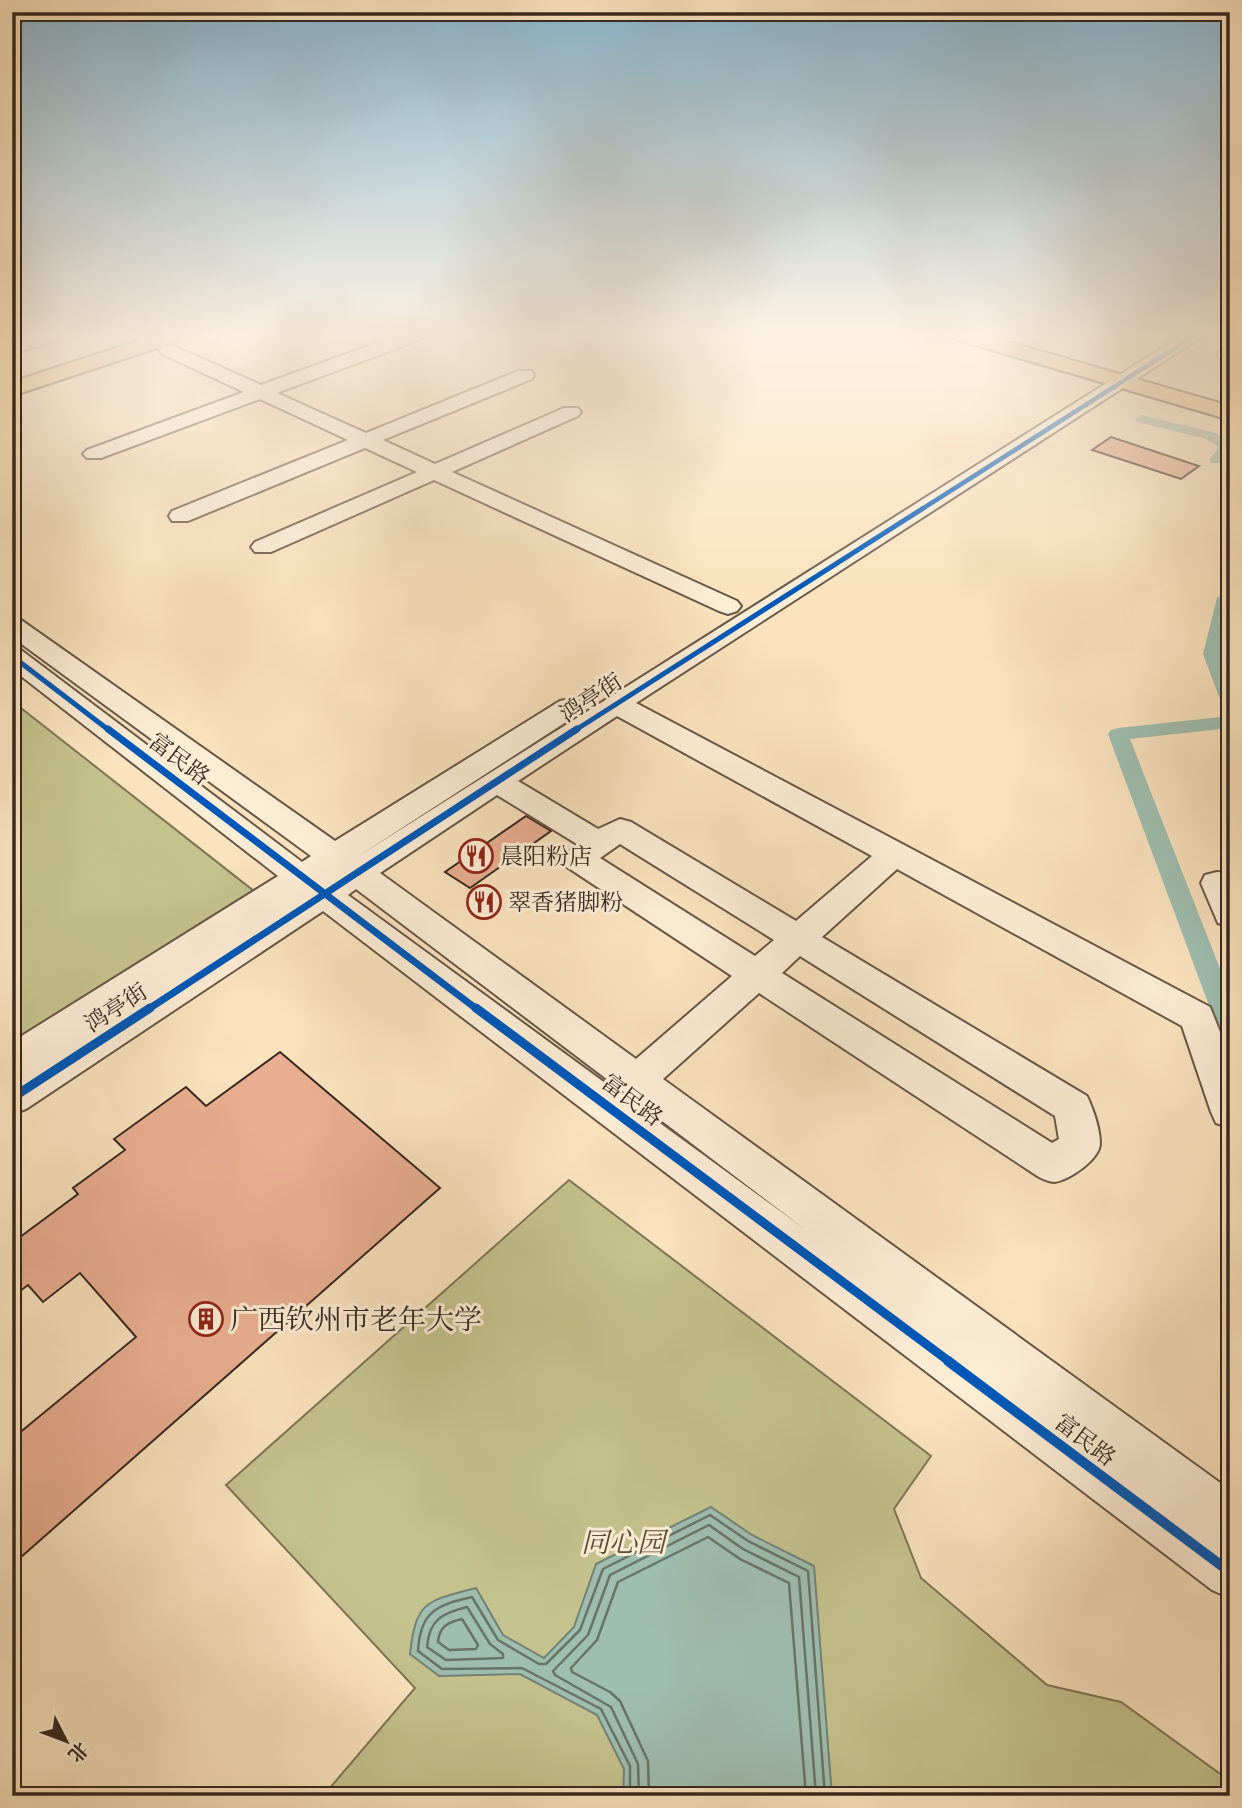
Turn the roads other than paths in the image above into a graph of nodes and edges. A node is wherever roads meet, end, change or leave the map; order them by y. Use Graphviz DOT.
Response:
graph roads {
  1 [pos="186,420"];
  2 [pos="322,420"];
  3 [pos="413,420"];
  4 [pos="552,420"];
  5 [pos="1044,420"];
  6 [pos="1052,420"];
  7 [pos="365,440"];
  8 [pos="94,454"];
  9 [pos="435,472"];
  10 [pos="180,516"];
  11 [pos="263,547"];
  12 [pos="728,606"];
  13 [pos="12,625"];
  14 [pos="12,656"];
  15 [pos="616,704"];
  16 [pos="497,782"];
  17 [pos="599,843"];
  18 [pos="894,854"];
  19 [pos="330,876"];
  20 [pos="1223,883"];
  21 [pos="1230,915"];
  22 [pos="799,937"];
  23 [pos="757,974"];
  24 [pos="12,1061"];
  25 [pos="636,1080"];
  26 [pos="12,1098"];
  27 [pos="1230,1112"];
  28 [pos="1230,1521"];
  29 [pos="1230,1572"];
  1 -- 8 [label="street"];
  2 -- 7 [label="street"];
  3 -- 7 [label="street"];
  4 -- 9 [label="street"];
  5 -- 12 [label="street, 鸿亭街"];
  6 -- 15 [label="street, 鸿亭街"];
  7 -- 9 [label="street"];
  7 -- 10 [label="street"];
  9 -- 11 [label="street"];
  9 -- 12 [label="street"];
  12 -- 19 [label="street, 鸿亭街"];
  13 -- 19 [label="street, 富民路"];
  14 -- 19 [label="street, 富民路"];
  15 -- 16 [label="street, 鸿亭街"];
  15 -- 18 [label="street"];
  16 -- 17 [label="street"];
  16 -- 19 [label="street, 鸿亭街"];
  17 -- 22 [label="street"];
  17 -- 23 [label="street"];
  18 -- 22 [label="street"];
  18 -- 27 [label="street"];
  19 -- 24 [label="street, 鸿亭街"];
  19 -- 25 [label="street, 富民路"];
  19 -- 26 [label="street, 鸿亭街"];
  19 -- 29 [label="street, 富民路"];
  20 -- 21 [label="street"];
  22 -- 23 [label="street"];
  22 -- 23 [label="street"];
  23 -- 25 [label="street"];
  25 -- 28 [label="street, 富民路"];
}
